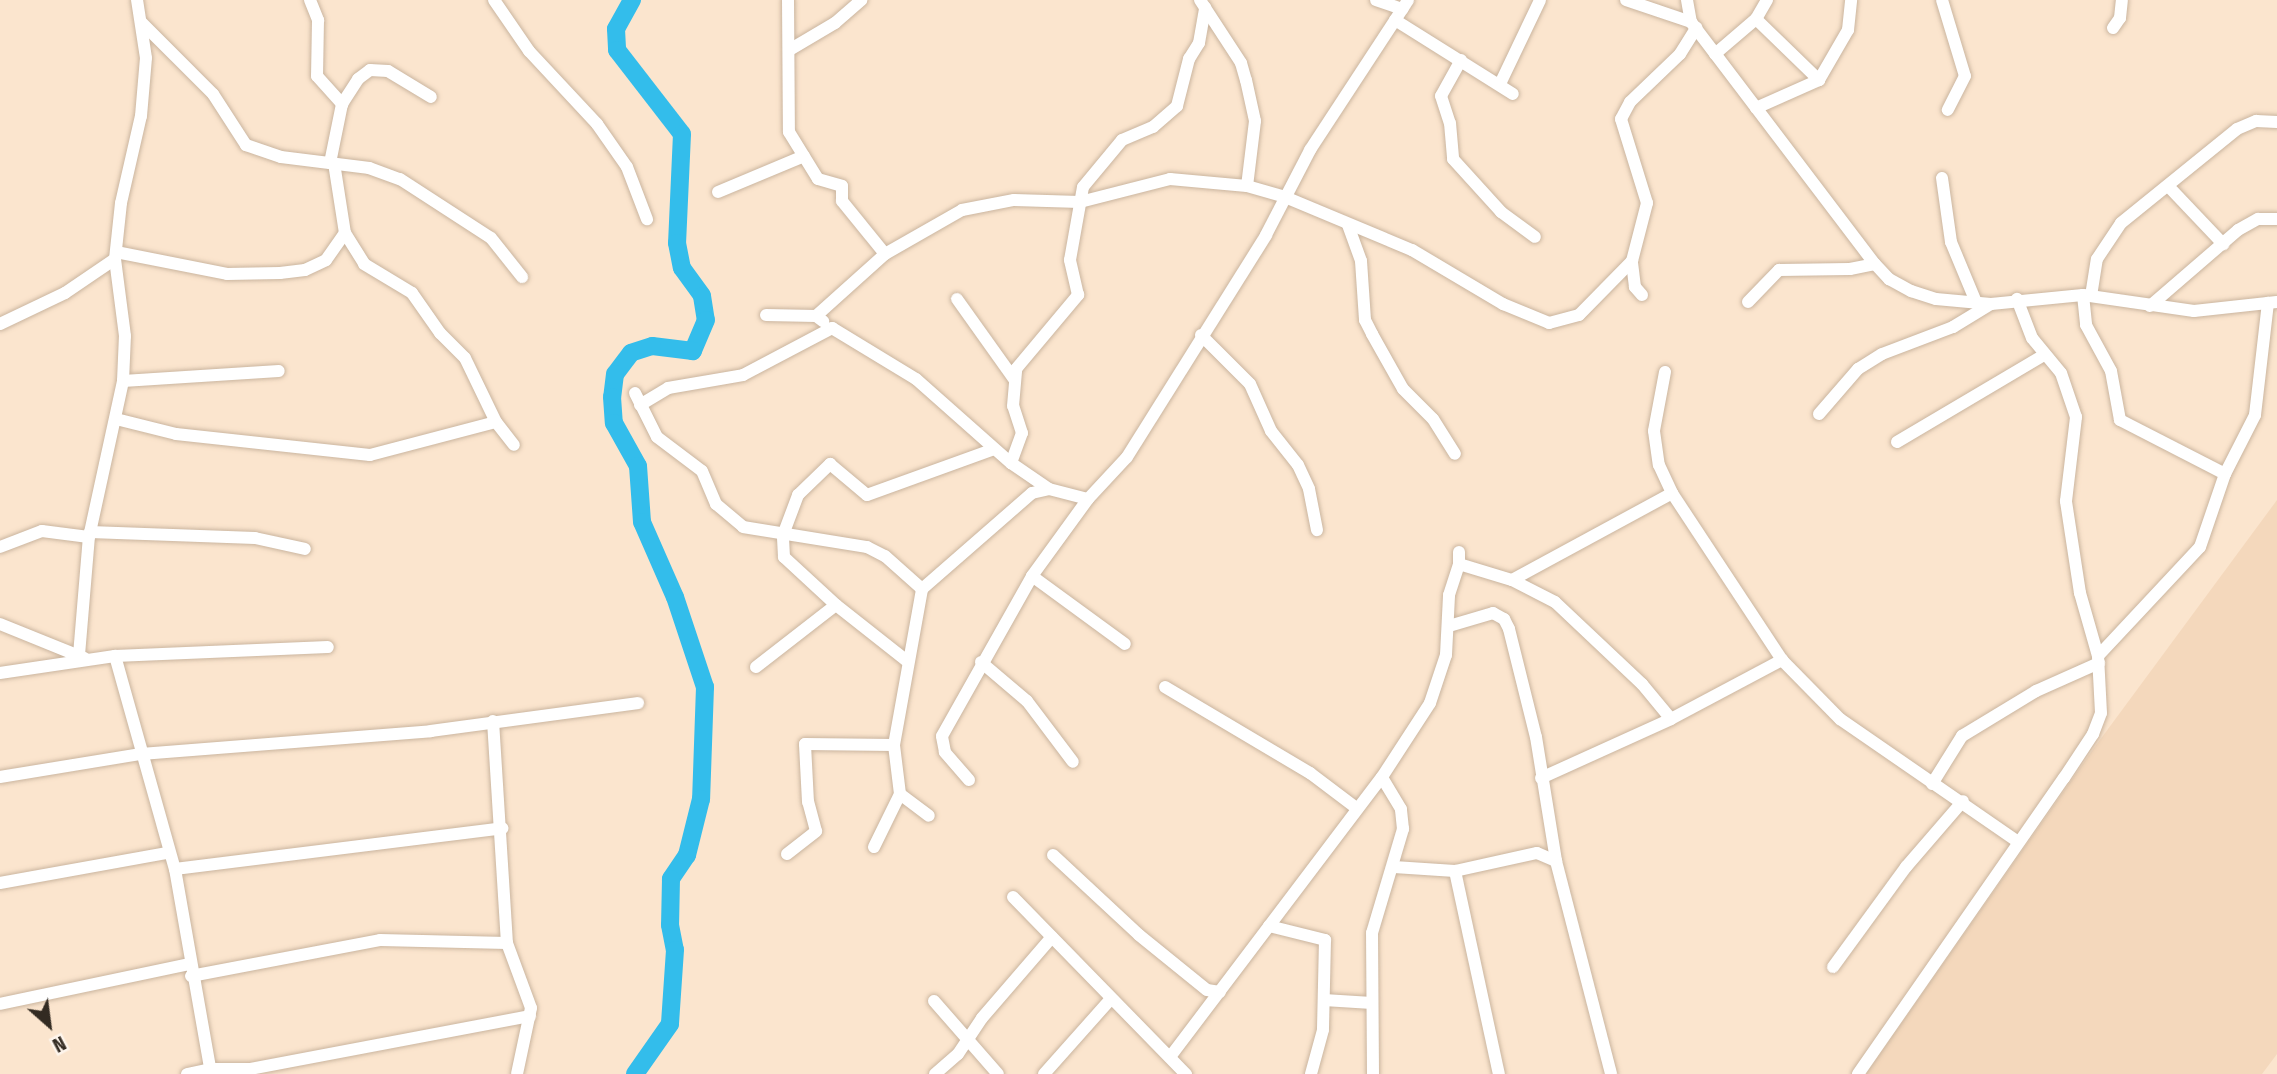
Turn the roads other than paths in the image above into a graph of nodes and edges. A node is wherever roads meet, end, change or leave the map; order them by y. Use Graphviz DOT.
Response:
graph roads {
  1 [pos="137,0"];
  2 [pos="310,0"];
  3 [pos="494,0"];
  4 [pos="788,0"];
  5 [pos="861,0"];
  6 [pos="1376,0"];
  7 [pos="1540,0"];
  8 [pos="1626,0"];
  9 [pos="1687,0"];
  10 [pos="1767,0"];
  11 [pos="1851,0"];
  12 [pos="1942,0"];
  13 [pos="2122,0"];
  14 [pos="1203,4"];
  15 [pos="1402,10"];
  16 [pos="1756,19"];
  17 [pos="141,22"];
  18 [pos="1693,25"];
  19 [pos="2113,29"];
  20 [pos="791,49"];
  21 [pos="1715,54"];
  22 [pos="1461,60"];
  23 [pos="1819,80"];
  24 [pos="1500,84"];
  25 [pos="1513,94"];
  26 [pos="430,97"];
  27 [pos="342,104"];
  28 [pos="1756,108"];
  29 [pos="1948,110"];
  30 [pos="2277,122"];
  31 [pos="804,156"];
  32 [pos="332,163"];
  33 [pos="1942,178"];
  34 [pos="1247,186"];
  35 [pos="2169,187"];
  36 [pos="718,192"];
  37 [pos="1285,197"];
  38 [pos="1080,202"];
  39 [pos="647,219"];
  40 [pos="2277,219"];
  41 [pos="1348,225"];
  42 [pos="345,233"];
  43 [pos="1535,237"];
  44 [pos="2223,244"];
  45 [pos="885,254"];
  46 [pos="115,255"];
  47 [pos="1632,261"];
  48 [pos="1875,264"];
  49 [pos="522,276"];
  50 [pos="1642,295"];
  51 [pos="2087,296"];
  52 [pos="957,299"];
  53 [pos="2017,299"];
  54 [pos="1748,302"];
  55 [pos="1976,302"];
  56 [pos="2273,303"];
  57 [pos="1991,304"];
  58 [pos="2150,306"];
  59 [pos="766,315"];
  60 [pos="816,316"];
  61 [pos="0,324"];
  62 [pos="831,328"];
  63 [pos="1201,335"];
  64 [pos="2044,355"];
  65 [pos="279,371"];
  66 [pos="1665,372"];
  67 [pos="1014,379"];
  68 [pos="123,381"];
  69 [pos="1819,414"];
  70 [pos="116,419"];
  71 [pos="496,422"];
  72 [pos="1897,442"];
  73 [pos="514,445"];
  74 [pos="994,449"];
  75 [pos="1455,454"];
  76 [pos="1011,463"];
  77 [pos="2225,474"];
  78 [pos="1049,489"];
  79 [pos="1672,493"];
  80 [pos="1088,499"];
  81 [pos="1317,530"];
  82 [pos="89,535"];
  83 [pos="783,535"];
  84 [pos="0,547"];
  85 [pos="305,549"];
  86 [pos="1032,576"];
  87 [pos="1513,580"];
  88 [pos="922,589"];
  89 [pos="836,605"];
  90 [pos="0,624"];
  91 [pos="1449,626"];
  92 [pos="1125,644"];
  93 [pos="328,647"];
  94 [pos="115,656"];
  95 [pos="83,658"];
  96 [pos="1782,660"];
  97 [pos="2098,660"];
  98 [pos="906,661"];
  99 [pos="981,662"];
  100 [pos="756,667"];
  101 [pos="0,673"];
  102 [pos="1165,687"];
  103 [pos="638,703"];
  104 [pos="1671,719"];
  105 [pos="493,721"];
  106 [pos="894,745"];
  107 [pos="141,754"];
  108 [pos="1073,762"];
  109 [pos="0,777"];
  110 [pos="1382,777"];
  111 [pos="1541,778"];
  112 [pos="969,780"];
  113 [pos="1931,784"];
  114 [pos="900,794"];
  115 [pos="1963,801"];
  116 [pos="1355,807"];
  117 [pos="929,816"];
  118 [pos="502,828"];
  119 [pos="2017,841"];
  120 [pos="874,847"];
  121 [pos="167,852"];
  122 [pos="788,854"];
  123 [pos="1053,855"];
  124 [pos="1556,861"];
  125 [pos="1394,867"];
  126 [pos="175,869"];
  127 [pos="1455,871"];
  128 [pos="0,883"];
  129 [pos="1013,897"];
  130 [pos="1269,926"];
  131 [pos="1052,937"];
  132 [pos="507,943"];
  133 [pos="1833,967"];
  134 [pos="190,970"];
  135 [pos="1214,991"];
  136 [pos="1110,1000"];
  137 [pos="1325,1000"];
  138 [pos="934,1001"];
  139 [pos="1372,1003"];
  140 [pos="0,1004"];
  141 [pos="530,1016"];
  142 [pos="965,1039"];
  143 [pos="1170,1057"];
  144 [pos="210,1071"];
  145 [pos="187,1074"];
  146 [pos="517,1074"];
  147 [pos="935,1074"];
  148 [pos="998,1074"];
  149 [pos="1044,1074"];
  150 [pos="1186,1074"];
  151 [pos="1311,1074"];
  152 [pos="1373,1074"];
  153 [pos="1499,1074"];
  154 [pos="1611,1074"];
  155 [pos="1858,1074"];
  1 -- 17 [label="street"];
  2 -- 27 [label="street"];
  3 -- 39 [label="street"];
  4 -- 20 [label="street"];
  5 -- 20 [label="street"];
  6 -- 15 [label="street"];
  7 -- 24 [label="street"];
  8 -- 18 [label="street"];
  9 -- 18 [label="street"];
  10 -- 16 [label="street"];
  11 -- 23 [label="street"];
  12 -- 29 [label="street"];
  13 -- 19 [label="street"];
  14 -- 34 [label="street"];
  14 -- 38 [label="street"];
  15 -- 22 [label="street"];
  15 -- 37 [label="street"];
  16 -- 21 [label="street"];
  16 -- 23 [label="street"];
  17 -- 32 [label="street"];
  17 -- 46 [label="street"];
  18 -- 21 [label="street"];
  18 -- 47 [label="street"];
  20 -- 31 [label="street"];
  21 -- 28 [label="street"];
  22 -- 24 [label="street"];
  22 -- 43 [label="street"];
  23 -- 28 [label="street"];
  24 -- 25 [label="street"];
  26 -- 27 [label="street"];
  27 -- 32 [label="street"];
  28 -- 48 [label="street"];
  30 -- 35 [label="street"];
  31 -- 36 [label="street"];
  31 -- 45 [label="street"];
  32 -- 42 [label="street"];
  32 -- 49 [label="street"];
  33 -- 55 [label="street"];
  34 -- 37 [label="street"];
  34 -- 38 [label="street"];
  35 -- 44 [label="street"];
  35 -- 51 [label="street"];
  37 -- 41 [label="street"];
  37 -- 63 [label="street"];
  38 -- 45 [label="street"];
  38 -- 67 [label="street"];
  40 -- 44 [label="street"];
  41 -- 47 [label="street"];
  41 -- 75 [label="street"];
  42 -- 46 [label="street"];
  42 -- 71 [label="street"];
  44 -- 58 [label="street"];
  45 -- 60 [label="street"];
  46 -- 61 [label="street"];
  46 -- 68 [label="street"];
  47 -- 50 [label="street"];
  48 -- 54 [label="street"];
  48 -- 55 [label="street"];
  51 -- 53 [label="street"];
  51 -- 58 [label="street"];
  51 -- 77 [label="street"];
  52 -- 67 [label="street"];
  53 -- 57 [label="street"];
  53 -- 64 [label="street"];
  55 -- 57 [label="street"];
  56 -- 58 [label="street"];
  56 -- 77 [label="street"];
  57 -- 69 [label="street"];
  59 -- 60 [label="street"];
  60 -- 62 [label="street"];
  62 -- 74 [label="street"];
  62 -- 83 [label="street"];
  63 -- 80 [label="street"];
  63 -- 81 [label="street"];
  64 -- 72 [label="street"];
  64 -- 97 [label="street"];
  65 -- 68 [label="street"];
  66 -- 79 [label="street"];
  67 -- 76 [label="street"];
  68 -- 70 [label="street"];
  70 -- 71 [label="street"];
  70 -- 82 [label="street"];
  71 -- 73 [label="street"];
  74 -- 76 [label="street"];
  74 -- 83 [label="street"];
  76 -- 78 [label="street"];
  77 -- 97 [label="street"];
  78 -- 80 [label="street"];
  78 -- 88 [label="street"];
  79 -- 87 [label="street"];
  79 -- 96 [label="street"];
  80 -- 86 [label="street"];
  82 -- 84 [label="street"];
  82 -- 85 [label="street"];
  82 -- 95 [label="street"];
  83 -- 88 [label="street"];
  83 -- 89 [label="street"];
  86 -- 92 [label="street"];
  86 -- 99 [label="street"];
  87 -- 91 [label="street"];
  87 -- 104 [label="street"];
  88 -- 98 [label="street"];
  89 -- 98 [label="street"];
  89 -- 100 [label="street"];
  90 -- 95 [label="street"];
  91 -- 110 [label="street"];
  91 -- 111 [label="street"];
  93 -- 94 [label="street"];
  94 -- 95 [label="street"];
  94 -- 107 [label="street"];
  95 -- 101 [label="street"];
  96 -- 104 [label="street"];
  96 -- 113 [label="street"];
  97 -- 113 [label="street"];
  97 -- 119 [label="street"];
  98 -- 106 [label="street"];
  99 -- 108 [label="street"];
  99 -- 112 [label="street"];
  102 -- 116 [label="street"];
  103 -- 105 [label="street"];
  104 -- 111 [label="street"];
  105 -- 107 [label="street"];
  105 -- 118 [label="street"];
  106 -- 114 [label="street"];
  106 -- 122 [label="street"];
  107 -- 109 [label="street"];
  107 -- 121 [label="street"];
  110 -- 116 [label="street"];
  110 -- 125 [label="street"];
  111 -- 124 [label="street"];
  113 -- 115 [label="street"];
  114 -- 117 [label="street"];
  114 -- 120 [label="street"];
  115 -- 119 [label="street"];
  115 -- 133 [label="street"];
  116 -- 130 [label="street"];
  118 -- 126 [label="street"];
  118 -- 132 [label="street"];
  119 -- 155 [label="street"];
  121 -- 126 [label="street"];
  121 -- 128 [label="street"];
  123 -- 135 [label="street"];
  124 -- 127 [label="street"];
  124 -- 154 [label="street"];
  125 -- 127 [label="street"];
  125 -- 139 [label="street"];
  126 -- 134 [label="street"];
  127 -- 153 [label="street"];
  129 -- 131 [label="street"];
  130 -- 135 [label="street"];
  130 -- 137 [label="street"];
  131 -- 136 [label="street"];
  131 -- 142 [label="street"];
  132 -- 134 [label="street"];
  132 -- 141 [label="street"];
  134 -- 140 [label="street"];
  134 -- 144 [label="street"];
  135 -- 143 [label="street"];
  136 -- 143 [label="street"];
  136 -- 149 [label="street"];
  137 -- 139 [label="street"];
  137 -- 151 [label="street"];
  138 -- 142 [label="street"];
  139 -- 152 [label="street"];
  141 -- 144 [label="street"];
  141 -- 146 [label="street"];
  142 -- 147 [label="street"];
  142 -- 148 [label="street"];
  143 -- 150 [label="street"];
  144 -- 145 [label="street"];
}
